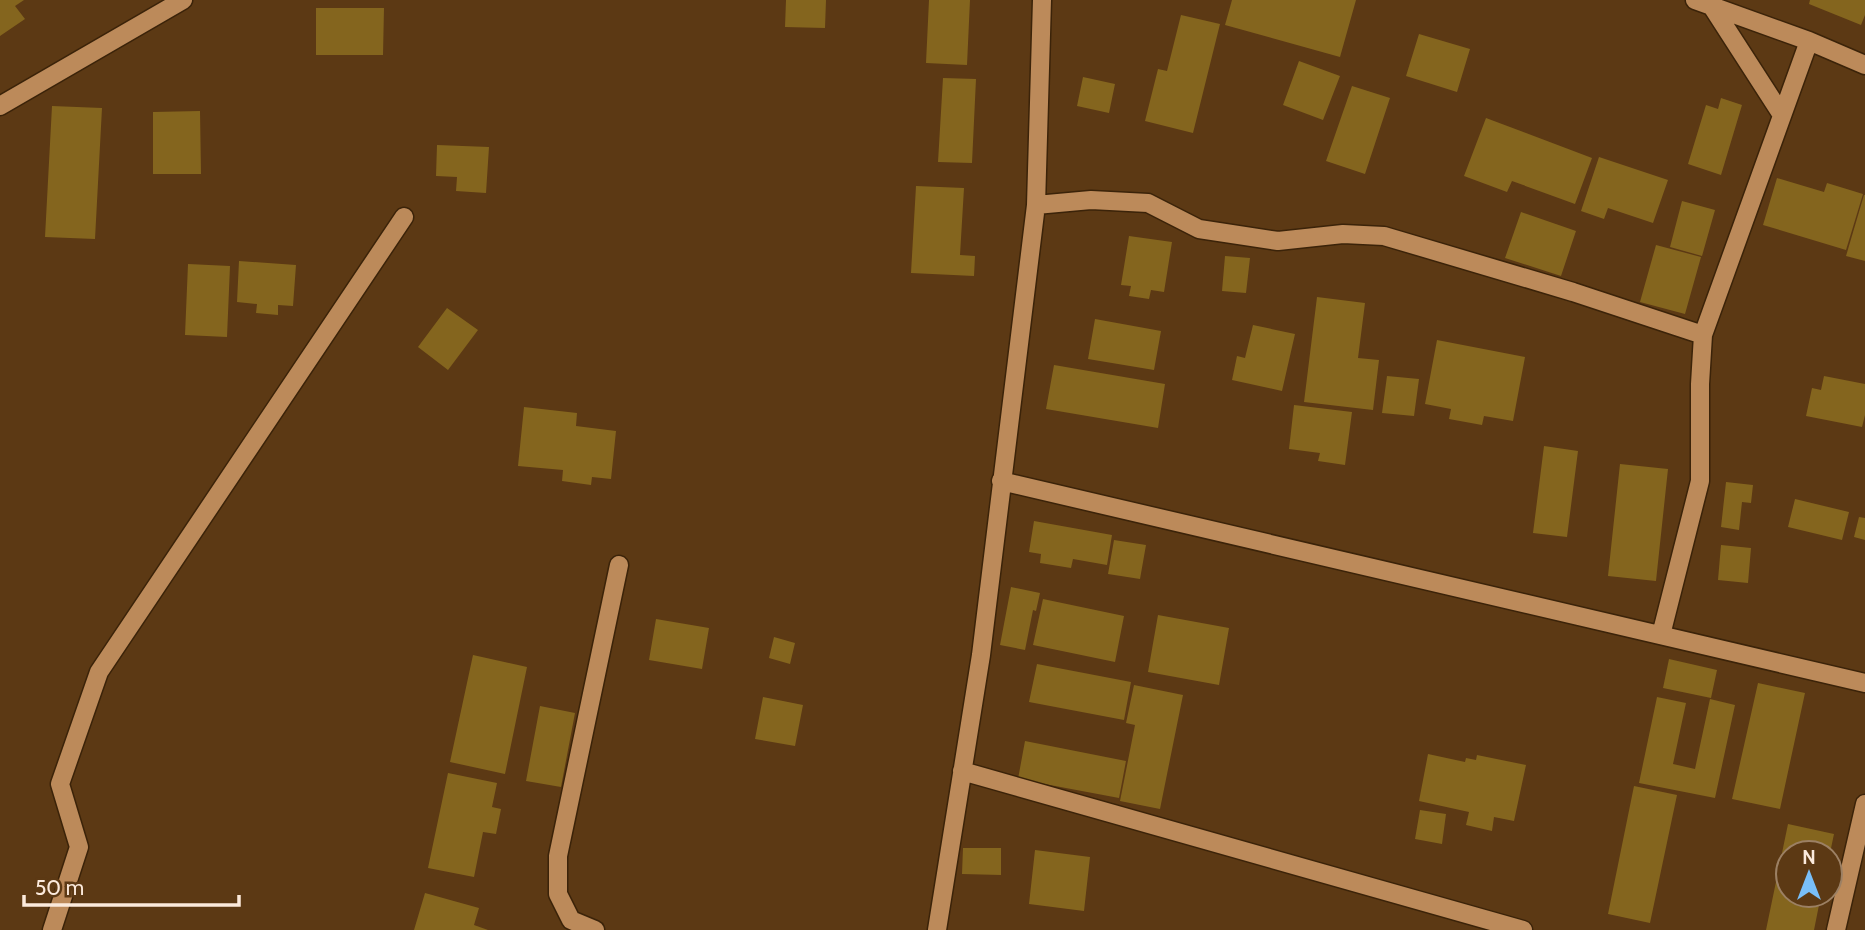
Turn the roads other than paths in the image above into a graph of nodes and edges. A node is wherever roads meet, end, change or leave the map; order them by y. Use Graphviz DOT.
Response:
graph roads {
  1 [pos="183,0"];
  2 [pos="1042,0"];
  3 [pos="1695,0"];
  4 [pos="1713,8"];
  5 [pos="1809,41"];
  6 [pos="1865,65"];
  7 [pos="0,106"];
  8 [pos="1782,115"];
  9 [pos="1036,205"];
  10 [pos="404,217"];
  11 [pos="1703,335"];
  12 [pos="1001,481"];
  13 [pos="619,565"];
  14 [pos="1661,635"];
  15 [pos="1865,682"];
  16 [pos="962,771"];
  17 [pos="1865,804"];
  18 [pos="52,930"];
  19 [pos="595,930"];
  20 [pos="937,930"];
  21 [pos="1523,930"];
  22 [pos="1836,930"];
  1 -- 7 [label="street"];
  2 -- 9 [label="street"];
  3 -- 4 [label="street"];
  4 -- 5 [label="street"];
  4 -- 8 [label="street"];
  5 -- 6 [label="street"];
  5 -- 8 [label="street"];
  8 -- 11 [label="street"];
  9 -- 11 [label="street"];
  9 -- 12 [label="street"];
  10 -- 18 [label="street"];
  11 -- 14 [label="street"];
  12 -- 14 [label="street"];
  12 -- 16 [label="street"];
  13 -- 19 [label="street"];
  14 -- 15 [label="street"];
  16 -- 20 [label="street"];
  16 -- 21 [label="street"];
  17 -- 22 [label="street"];
}
